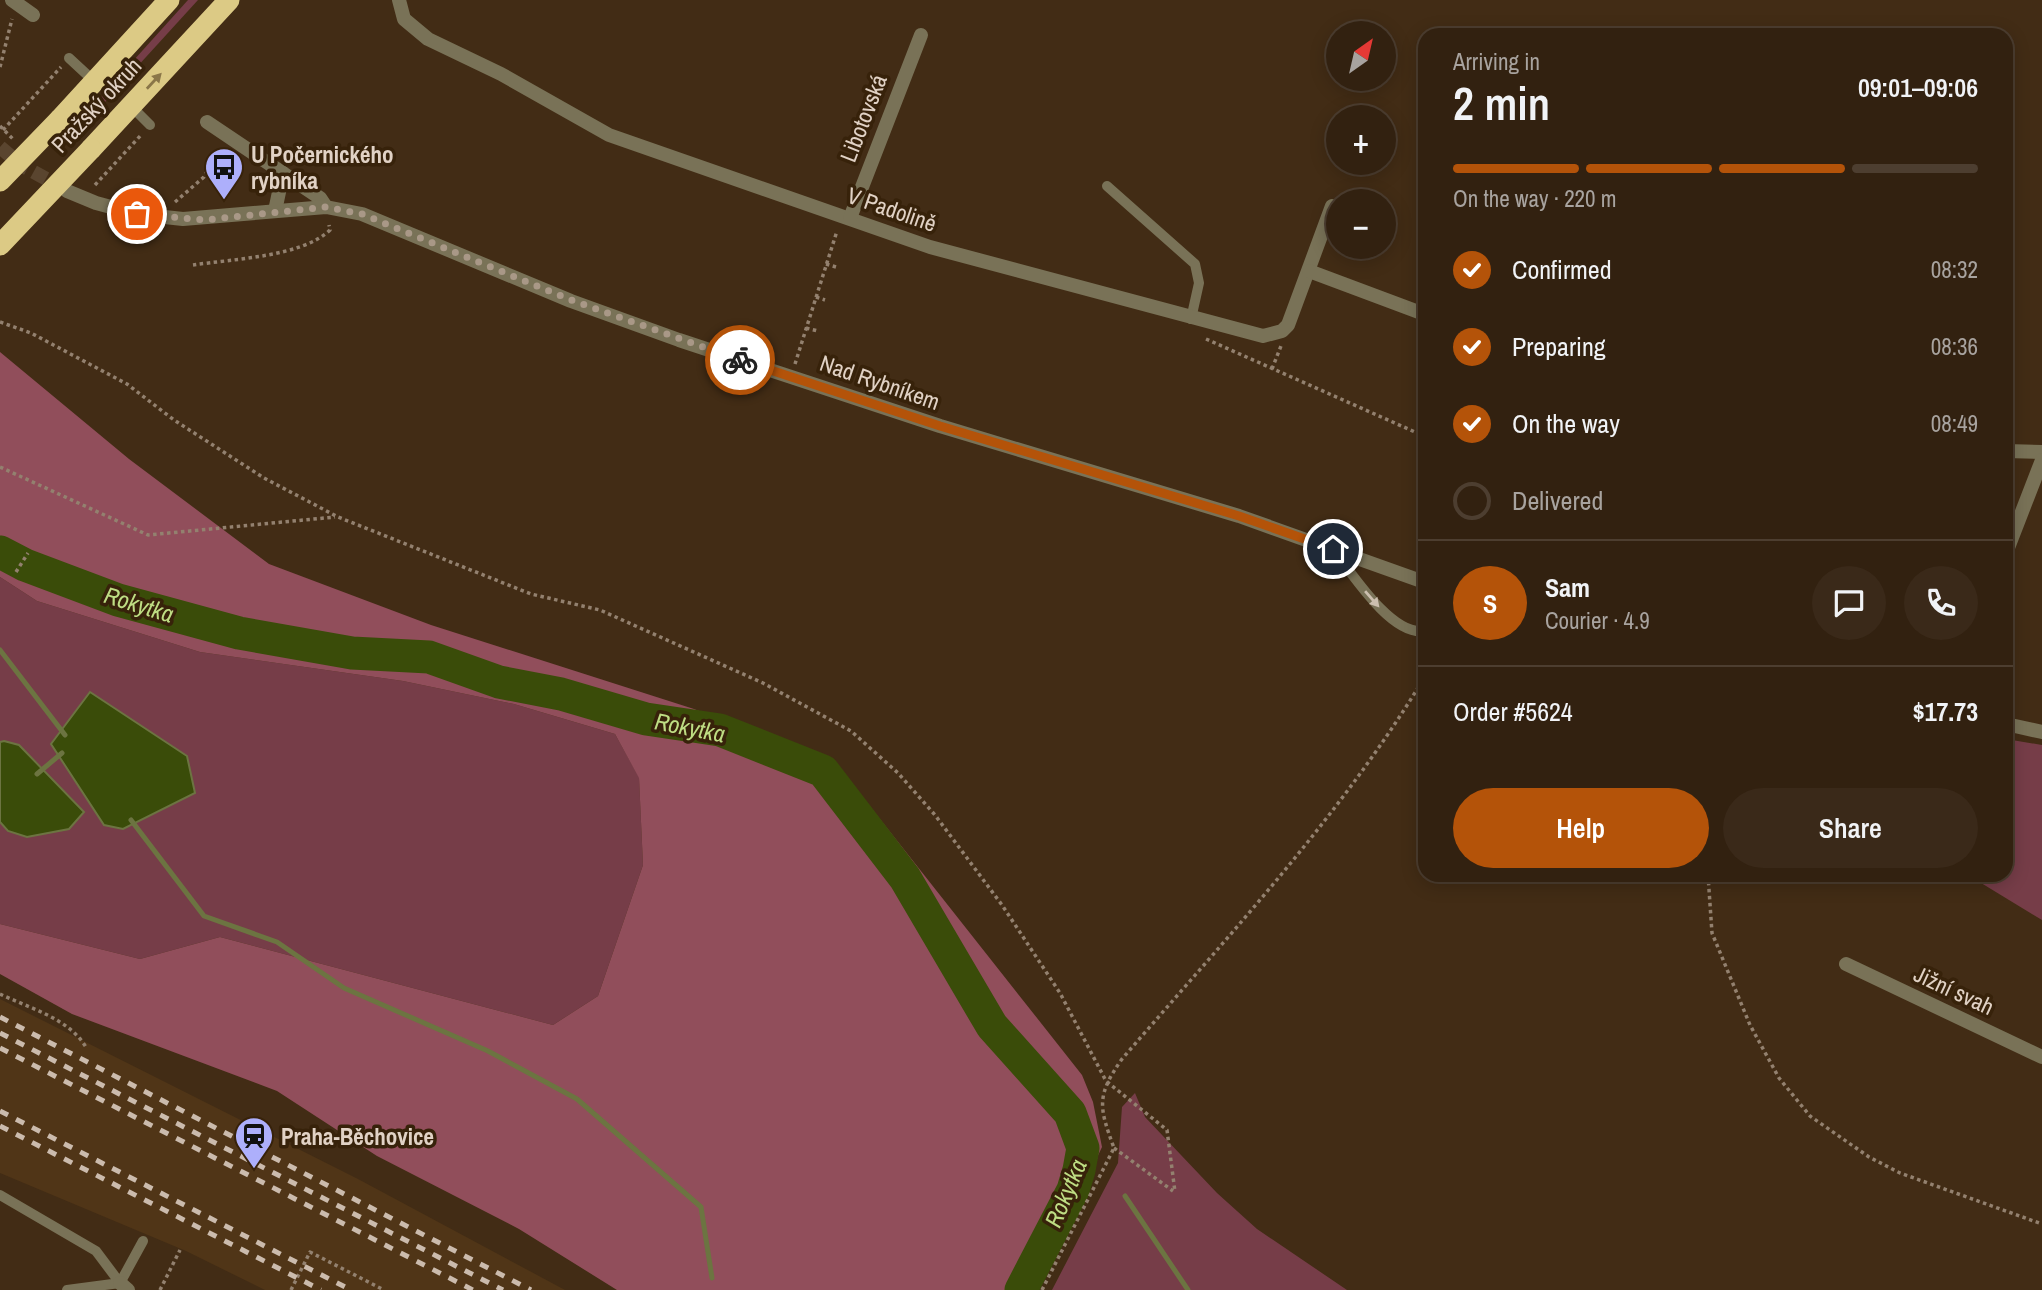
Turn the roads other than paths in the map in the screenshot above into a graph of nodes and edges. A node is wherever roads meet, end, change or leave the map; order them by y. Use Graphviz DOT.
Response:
graph roads {
  1 [pos="169,0"];
  2 [pos="229,0"];
  3 [pos="400,0"];
  4 [pos="15,2"];
  5 [pos="33,15"];
  6 [pos="921,35"];
  7 [pos="69,58"];
  8 [pos="96,83"];
  9 [pos="131,106"];
  10 [pos="207,122"];
  11 [pos="150,125"];
  12 [pos="282,173"];
  13 [pos="0,181"];
  14 [pos="1107,186"];
  15 [pos="67,191"];
  16 [pos="326,207"];
  17 [pos="275,211"];
  18 [pos="849,218"];
  19 [pos="1326,223"];
  20 [pos="0,245"];
  21 [pos="1309,271"];
  22 [pos="1418,312"];
  23 [pos="1191,318"];
  24 [pos="2013,451"];
  25 [pos="2042,452"];
  26 [pos="2042,460"];
  27 [pos="2013,535"];
  28 [pos="1333,549"];
  29 [pos="1418,581"];
  30 [pos="1418,632"];
  31 [pos="2013,726"];
  32 [pos="2042,732"];
  33 [pos="1846,964"];
  34 [pos="2042,1057"];
  35 [pos="0,1195"];
  36 [pos="143,1241"];
  37 [pos="124,1287"];
  38 [pos="67,1290"];
  1 -- 8 [label="highway, Pražský okruh"];
  9 -- 2 [label="highway, Pražský okruh, one-way"];
  3 -- 18 [label="street, V Padolině"];
  4 -- 5 [label="street"];
  6 -- 18 [label="street, Libotovská"];
  7 -- 8 [label="lane"];
  8 -- 13 [label="highway, Pražský okruh, bridge"];
  9 -- 11 [label="lane"];
  9 -- 20 [label="highway, Pražský okruh, bridge"];
  10 -- 12 [label="street, Nad Rybníkem"];
  12 -- 16 [label="street, Nad Rybníkem"];
  12 -- 17 [label="street"];
  14 -- 23 [label="lane"];
  15 -- 17 [label="street, Nad Rybníkem"];
  16 -- 17 [label="street, Nad Rybníkem"];
  16 -- 28 [label="street, Nad Rybníkem"];
  18 -- 23 [label="street, V Padolině"];
  19 -- 21 [label="street, V Padolině"];
  21 -- 22 [label="street"];
  21 -- 23 [label="street, V Padolině"];
  24 -- 25 [label="street"];
  26 -- 27 [label="street"];
  28 -- 29 [label="street, Nad Rybníkem"];
  28 -- 30 [label="lane, one-way"];
  31 -- 32 [label="street"];
  33 -- 34 [label="street, Jižní svah"];
  35 -- 37 [label="lane"];
  36 -- 37 [label="lane"];
  37 -- 38 [label="lane"];
}
